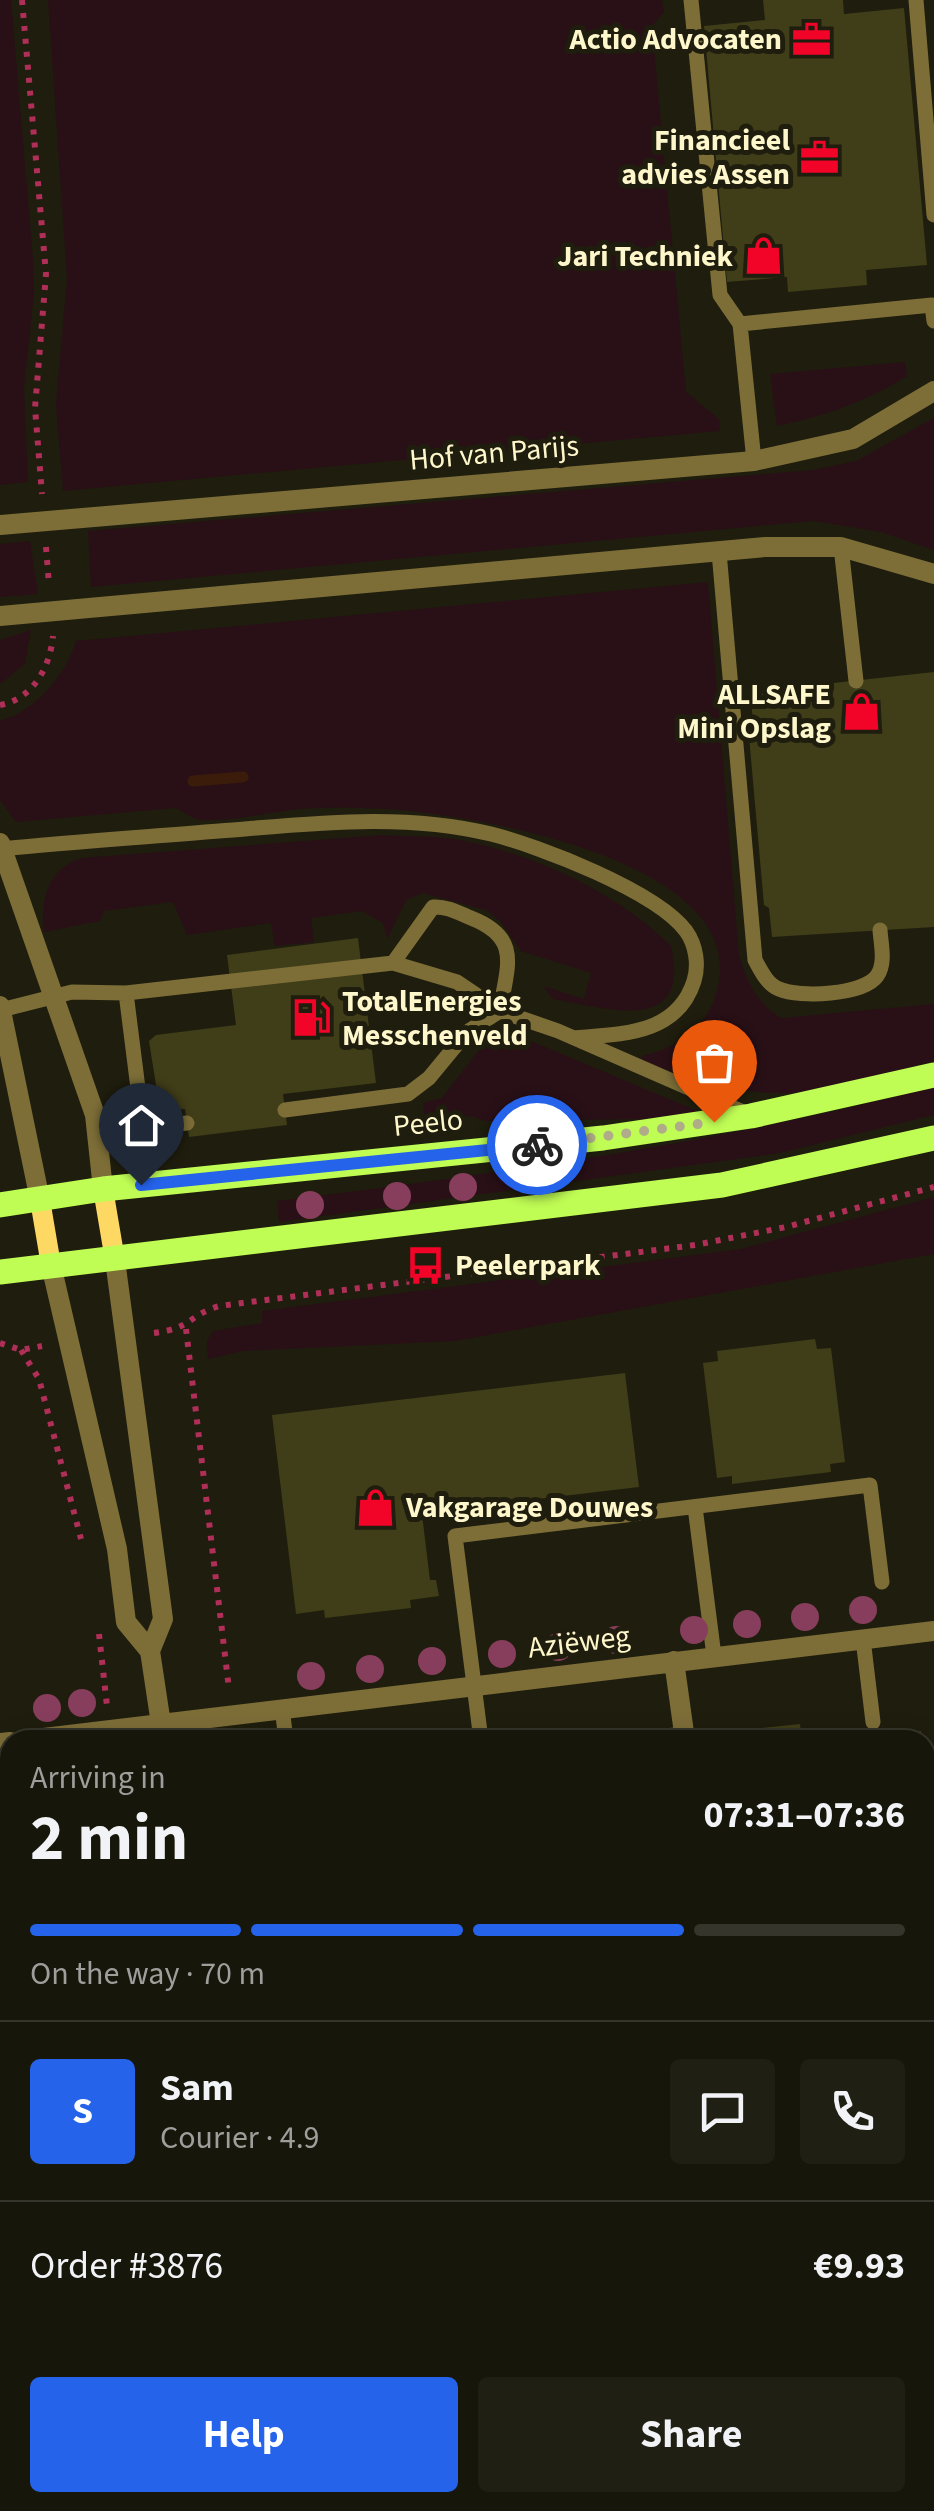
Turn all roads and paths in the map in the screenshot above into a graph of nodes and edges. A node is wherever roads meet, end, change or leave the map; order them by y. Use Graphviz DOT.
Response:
graph roads {
  1 [pos="22,0"];
  2 [pos="691,0"];
  3 [pos="916,0"];
  4 [pos="934,215"];
  5 [pos="934,309"];
  6 [pos="740,324"];
  7 [pos="934,391"];
  8 [pos="754,460"];
  9 [pos="44,521"];
  10 [pos="0,525"];
  11 [pos="841,546"];
  12 [pos="719,552"];
  13 [pos="934,574"];
  14 [pos="52,611"];
  15 [pos="0,616"];
  16 [pos="856,680"];
  17 [pos="0,705"];
  18 [pos="1,847"];
  19 [pos="880,930"];
  20 [pos="393,964"];
  21 [pos="126,993"];
  22 [pos="54,997"];
  23 [pos="0,1008"];
  24 [pos="500,1011"];
  25 [pos="574,1038"];
  26 [pos="934,1075"];
  27 [pos="285,1110"];
  28 [pos="751,1116"];
  29 [pos="188,1123"];
  30 [pos="934,1138"];
  31 [pos="934,1187"];
  32 [pos="104,1189"];
  33 [pos="40,1200"];
  34 [pos="0,1205"];
  35 [pos="115,1260"];
  36 [pos="51,1265"];
  37 [pos="0,1272"];
  38 [pos="252,1302"];
  39 [pos="186,1329"];
  40 [pos="21,1350"];
  41 [pos="695,1506"];
  42 [pos="84,1549"];
  43 [pos="882,1582"];
  44 [pos="98,1622"];
  45 [pos="934,1630"];
  46 [pos="863,1638"];
  47 [pos="150,1652"];
  48 [pos="714,1656"];
  49 [pos="674,1661"];
  50 [pos="474,1684"];
  51 [pos="282,1708"];
  52 [pos="232,1715"];
  53 [pos="873,1722"];
  54 [pos="161,1724"];
  55 [pos="110,1730"];
  56 [pos="285,1730"];
  57 [pos="480,1730"];
  58 [pos="684,1730"];
  1 -- 9 [label="path"];
  2 -- 6 [label="lane"];
  3 -- 4 [label="lane"];
  5 -- 6 [label="lane"];
  6 -- 8 [label="lane"];
  7 -- 8 [label="street, Hof van Parijs"];
  8 -- 9 [label="street, Hof van Parijs"];
  9 -- 10 [label="street, Hof van Parijs"];
  9 -- 14 [label="path"];
  11 -- 12 [label="street"];
  11 -- 13 [label="street"];
  11 -- 16 [label="lane"];
  12 -- 14 [label="street"];
  12 -- 19 [label="lane"];
  14 -- 15 [label="street"];
  14 -- 17 [label="path"];
  18 -- 22 [label="street"];
  18 -- 25 [label="lane"];
  20 -- 21 [label="lane"];
  20 -- 24 [label="lane"];
  20 -- 24 [label="lane"];
  21 -- 22 [label="lane"];
  21 -- 29 [label="lane"];
  22 -- 23 [label="lane"];
  22 -- 32 [label="street"];
  23 -- 33 [label="street"];
  24 -- 25 [label="lane"];
  24 -- 27 [label="lane"];
  25 -- 28 [label="lane"];
  26 -- 28 [label="main road, Peelo"];
  28 -- 32 [label="main road, Peelo"];
  30 -- 35 [label="main road"];
  31 -- 38 [label="path"];
  32 -- 33 [label="main road, Peelo"];
  32 -- 35 [label="main road"];
  33 -- 34 [label="main road, Peelo"];
  33 -- 36 [label="main road"];
  35 -- 36 [label="main road"];
  35 -- 47 [label="street"];
  36 -- 37 [label="main road"];
  36 -- 47 [label="street"];
  39 -- 52 [label="path"];
  40 -- 42 [label="path"];
  41 -- 43 [label="lane"];
  41 -- 48 [label="lane"];
  41 -- 50 [label="lane"];
  44 -- 55 [label="path"];
  45 -- 46 [label="street, Aziëweg"];
  46 -- 48 [label="street, Aziëweg"];
  46 -- 53 [label="lane"];
  47 -- 54 [label="street"];
  48 -- 49 [label="street, Aziëweg"];
  49 -- 50 [label="street, Aziëweg"];
  49 -- 58 [label="street"];
  50 -- 51 [label="street, Aziëweg"];
  50 -- 57 [label="lane"];
  51 -- 52 [label="street, Aziëweg"];
  51 -- 56 [label="lane"];
  52 -- 54 [label="street, Aziëweg"];
  54 -- 55 [label="street, Aziëweg"];
}
